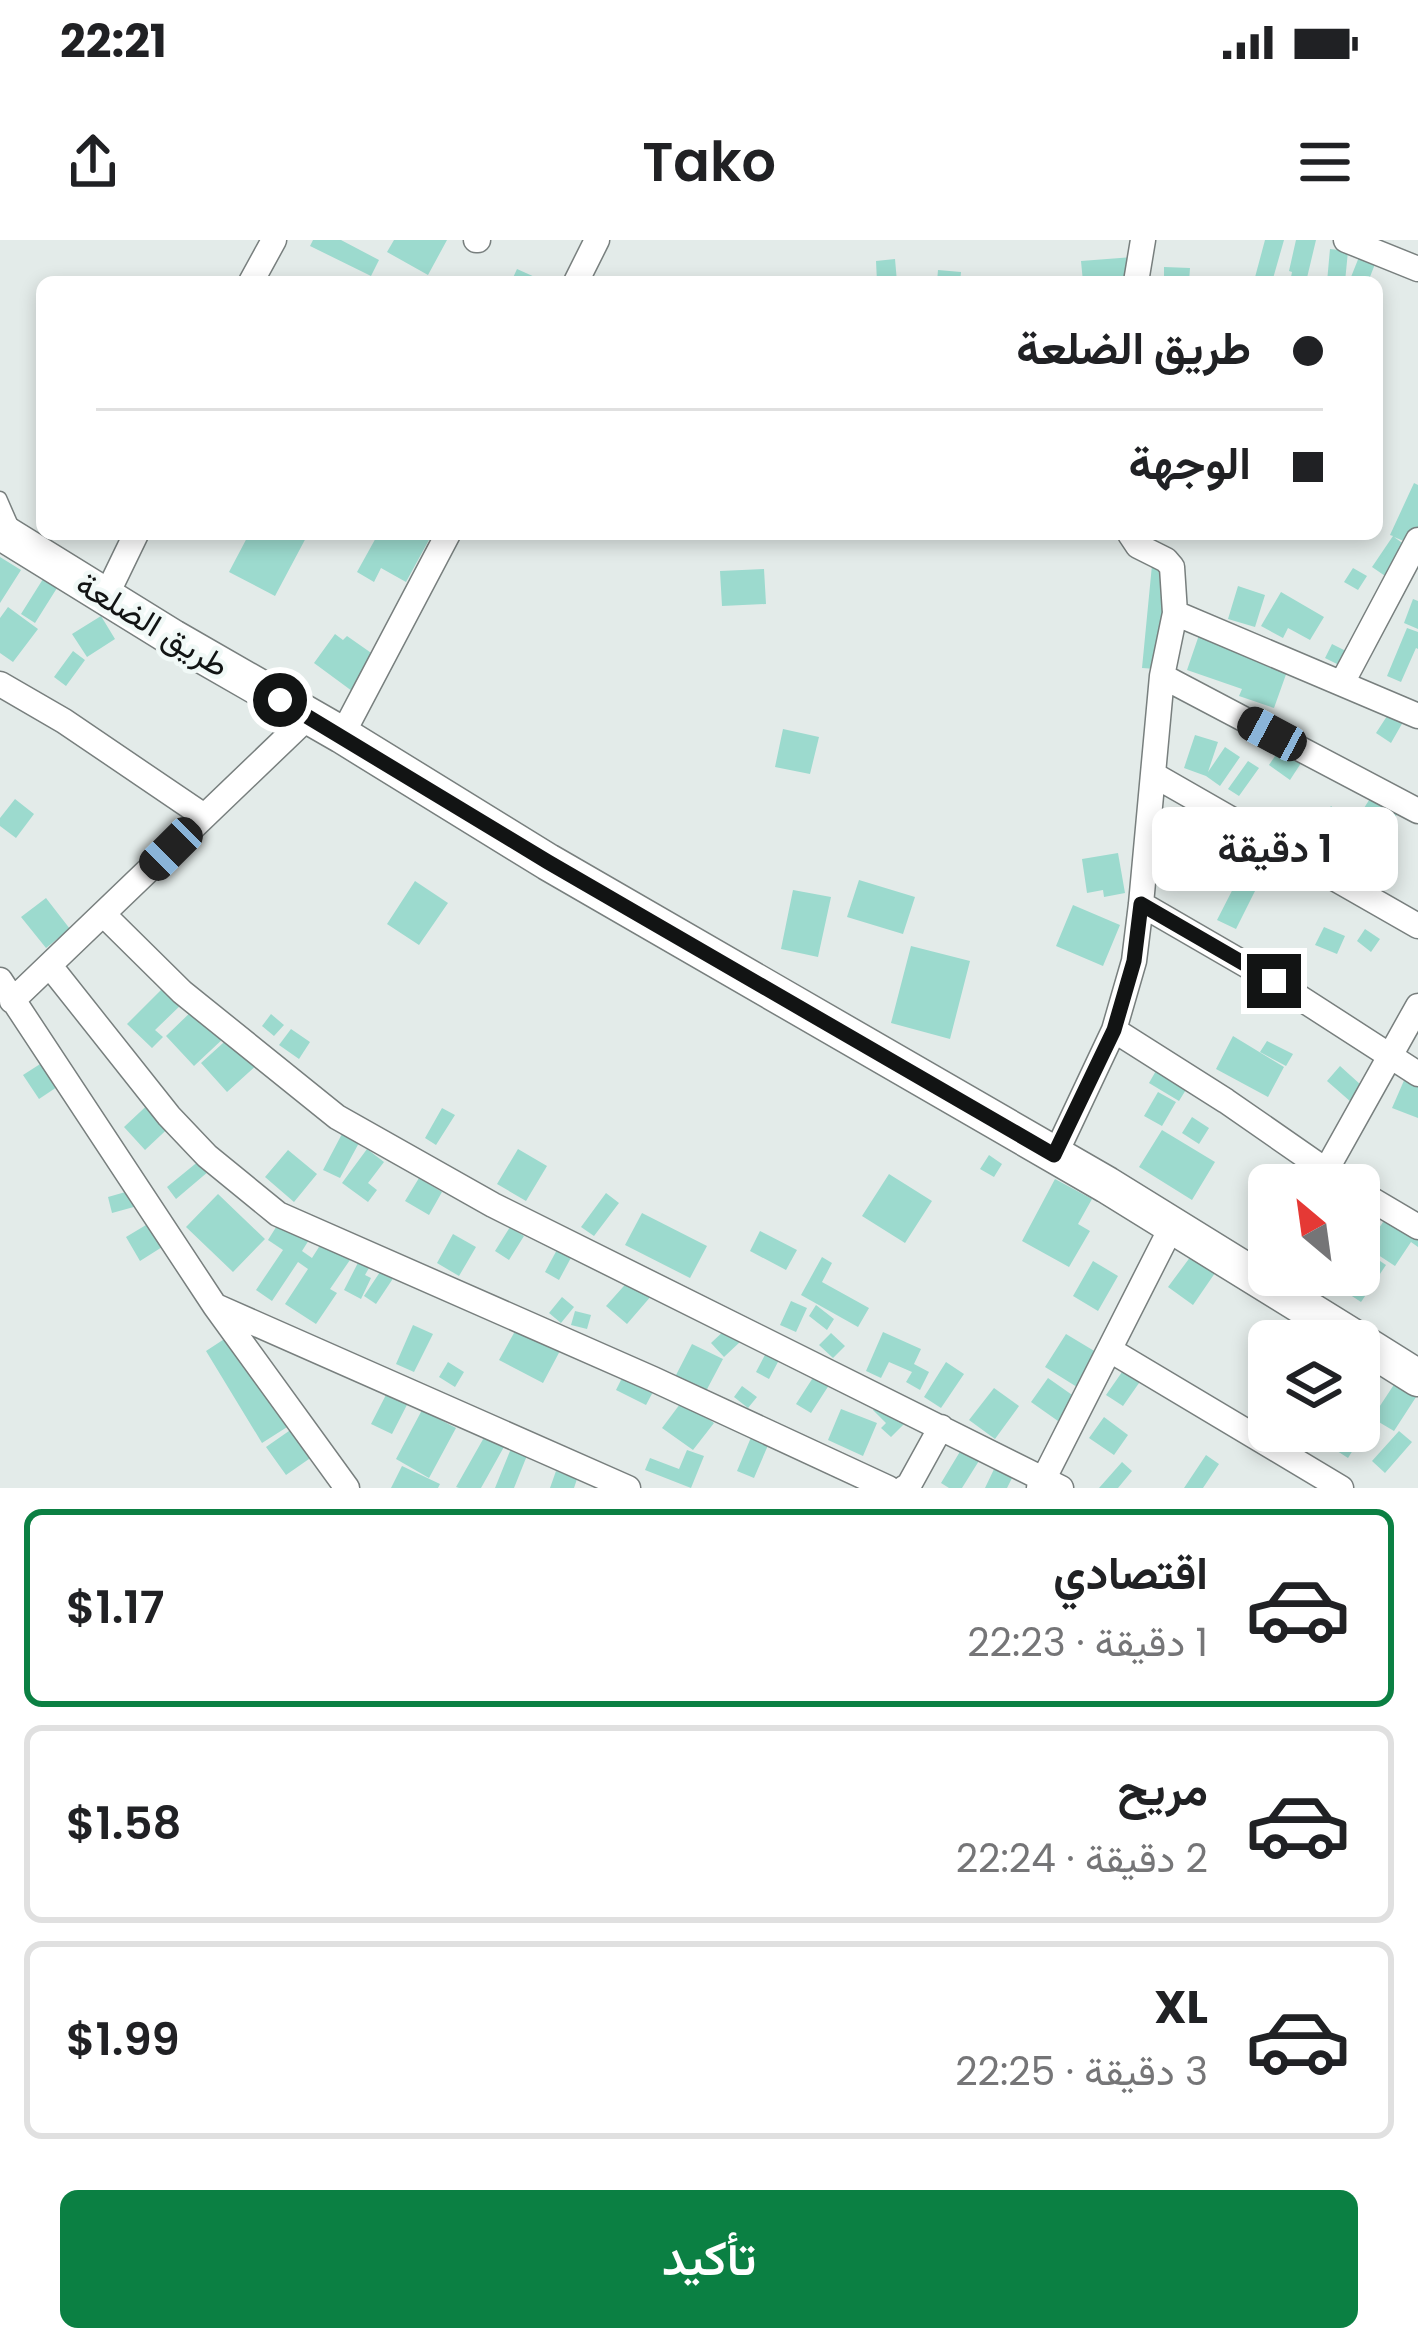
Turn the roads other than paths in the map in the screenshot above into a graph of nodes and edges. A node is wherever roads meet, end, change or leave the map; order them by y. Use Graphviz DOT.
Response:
graph roads {
  1 [pos="274,240"];
  2 [pos="597,240"];
  3 [pos="1143,240"];
  4 [pos="1346,240"];
  5 [pos="1418,269"];
  6 [pos="254,276"];
  7 [pos="579,276"];
  8 [pos="1137,276"];
  9 [pos="0,497"];
  10 [pos="9,536"];
  11 [pos="133,540"];
  12 [pos="445,540"];
  13 [pos="1134,540"];
  14 [pos="1418,540"];
  15 [pos="106,596"];
  16 [pos="1175,613"];
  17 [pos="1162,676"];
  18 [pos="1342,683"];
  19 [pos="0,684"];
  20 [pos="1418,716"];
  21 [pos="308,717"];
  22 [pos="342,735"];
  23 [pos="1154,775"];
  24 [pos="1418,811"];
  25 [pos="204,816"];
  26 [pos="1141,904"];
  27 [pos="104,915"];
  28 [pos="1418,926"];
  29 [pos="50,966"];
  30 [pos="6,991"];
  31 [pos="1418,1006"];
  32 [pos="1114,1030"];
  33 [pos="1389,1058"];
  34 [pos="1418,1074"];
  35 [pos="1054,1155"];
  36 [pos="1308,1164"];
  37 [pos="1338,1164"];
  38 [pos="1380,1204"];
  39 [pos="1172,1226"];
  40 [pos="1418,1227"];
  41 [pos="1248,1267"];
  42 [pos="1294,1296"];
  43 [pos="215,1306"];
  44 [pos="1328,1320"];
  45 [pos="1109,1350"];
  46 [pos="1380,1354"];
  47 [pos="1418,1378"];
  48 [pos="941,1427"];
  49 [pos="1048,1485"];
  50 [pos="347,1488"];
  51 [pos="628,1488"];
  52 [pos="888,1488"];
  53 [pos="904,1488"];
  54 [pos="1341,1488"];
  1 -- 6 [label="street"];
  2 -- 7 [label="street"];
  3 -- 8 [label="street"];
  4 -- 5 [label="street"];
  9 -- 10 [label="lane"];
  10 -- 15 [label="main road, طريق الضلعة"];
  11 -- 15 [label="street"];
  12 -- 22 [label="street"];
  13 -- 16 [label="street"];
  14 -- 18 [label="street"];
  15 -- 21 [label="main road, طريق الضلعة"];
  16 -- 17 [label="street"];
  16 -- 18 [label="street"];
  17 -- 23 [label="street"];
  17 -- 24 [label="street"];
  18 -- 20 [label="street"];
  19 -- 25 [label="street"];
  21 -- 22 [label="main road, طريق الضلعة"];
  21 -- 25 [label="street"];
  22 -- 35 [label="main road, طريق الضلعة"];
  23 -- 26 [label="street"];
  23 -- 28 [label="street"];
  25 -- 27 [label="street"];
  26 -- 32 [label="street"];
  26 -- 33 [label="street"];
  27 -- 29 [label="street"];
  27 -- 48 [label="street"];
  29 -- 30 [label="street"];
  29 -- 52 [label="street"];
  30 -- 43 [label="street"];
  31 -- 33 [label="street"];
  32 -- 35 [label="street"];
  32 -- 36 [label="street"];
  33 -- 34 [label="street"];
  33 -- 37 [label="street"];
  35 -- 39 [label="main road, طريق الضلعة"];
  38 -- 40 [label="street"];
  39 -- 41 [label="main road, طريق الضلعة"];
  39 -- 45 [label="street"];
  42 -- 44 [label="main road, طريق الضلعة"];
  43 -- 50 [label="street"];
  43 -- 51 [label="street"];
  45 -- 49 [label="street"];
  45 -- 54 [label="street"];
  46 -- 47 [label="main road, طريق الضلعة"];
  48 -- 49 [label="street"];
  48 -- 53 [label="street"];
}
